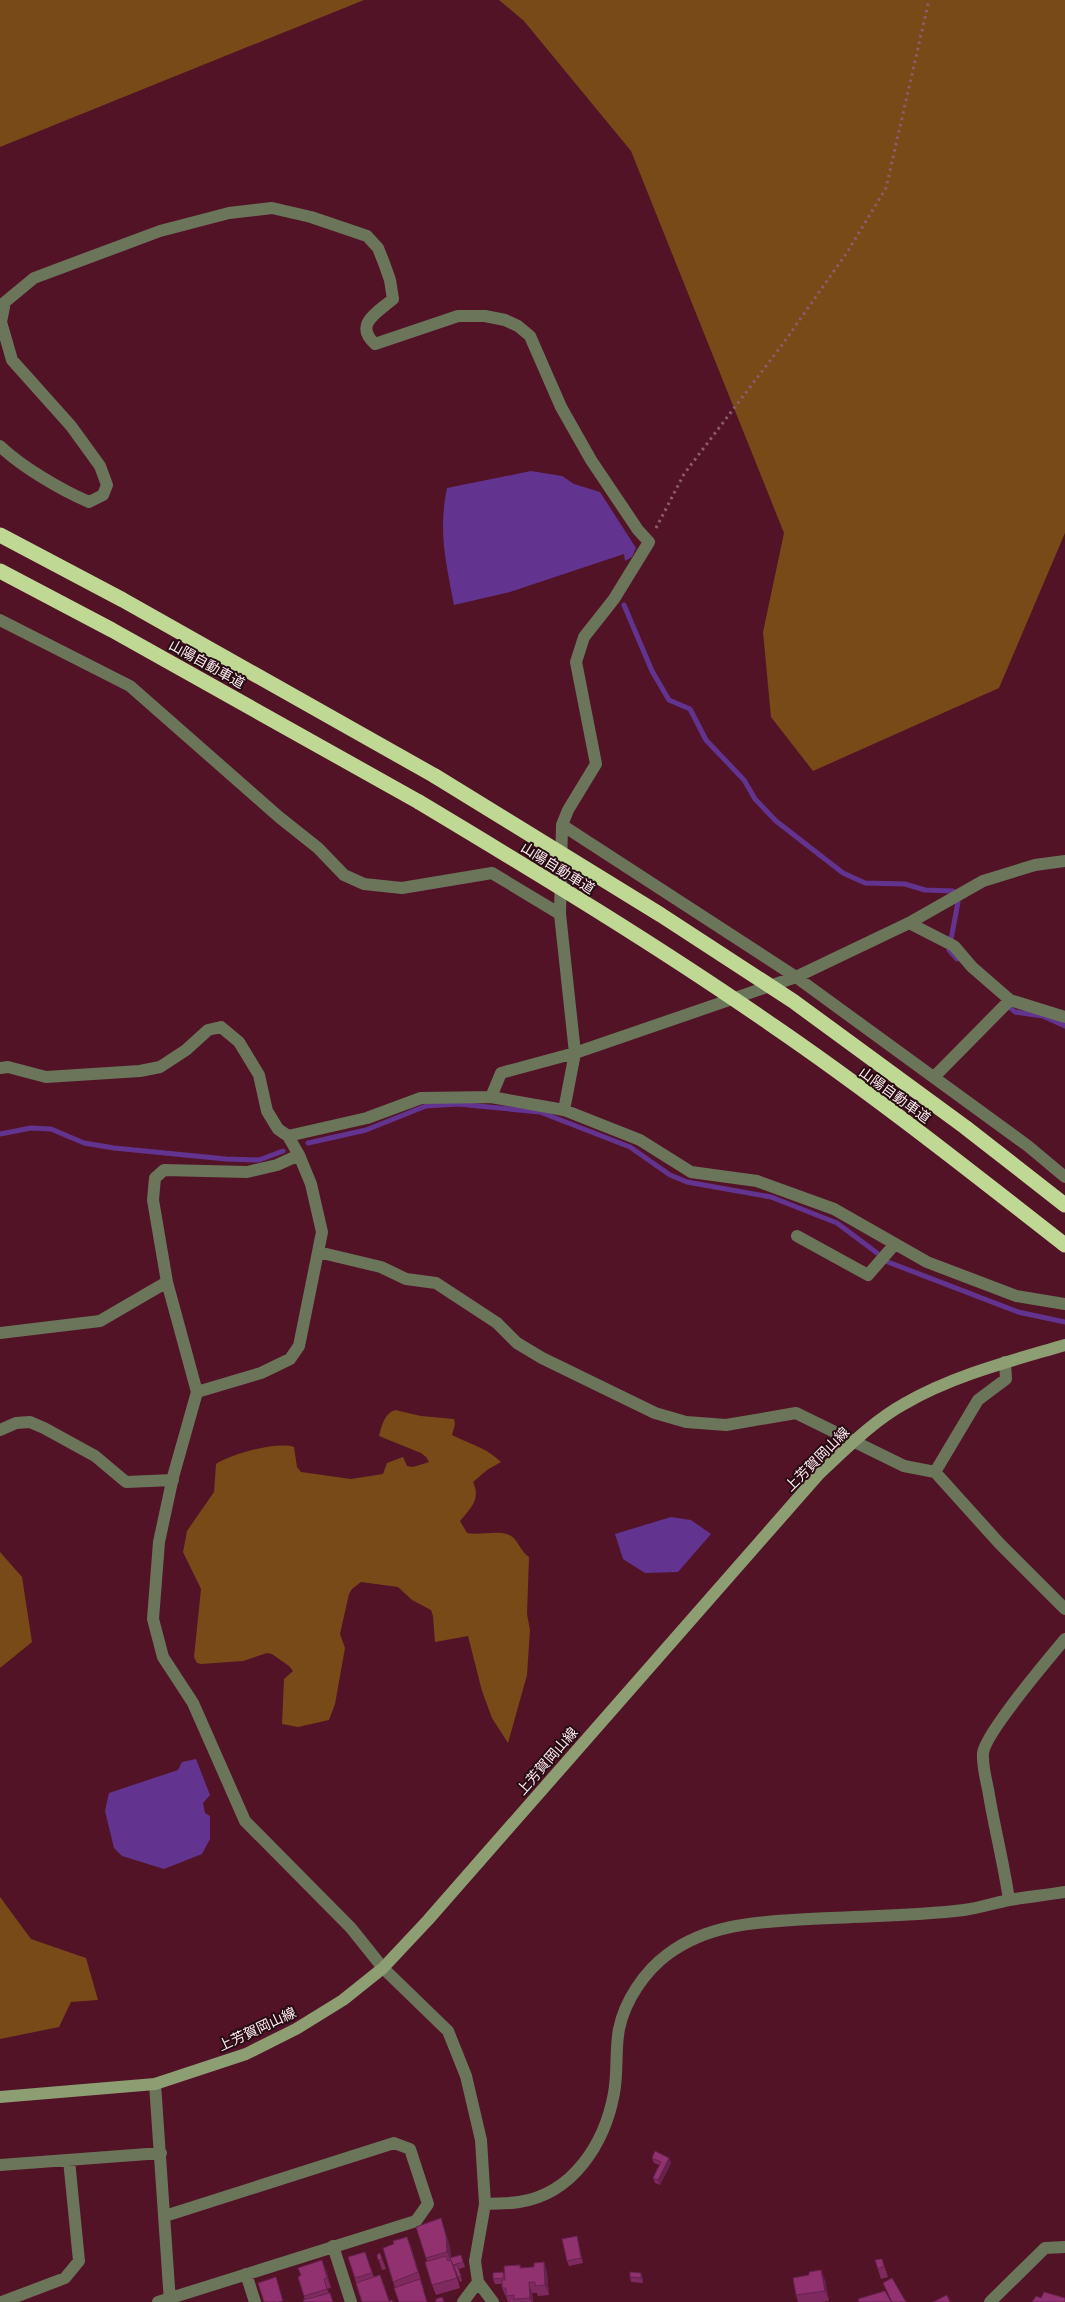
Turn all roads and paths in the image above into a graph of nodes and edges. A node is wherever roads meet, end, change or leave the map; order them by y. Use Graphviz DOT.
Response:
graph roads {
  1 [pos="929,0"];
  2 [pos="0,446"];
  3 [pos="0,535"];
  4 [pos="649,542"];
  5 [pos="0,571"];
  6 [pos="0,620"];
  7 [pos="562,825"];
  8 [pos="1065,861"];
  9 [pos="560,914"];
  10 [pos="909,922"];
  11 [pos="796,977"];
  12 [pos="1007,1003"];
  13 [pos="1065,1017"];
  14 [pos="575,1053"];
  15 [pos="0,1068"];
  16 [pos="934,1077"];
  17 [pos="491,1096"];
  18 [pos="564,1110"];
  19 [pos="288,1136"];
  20 [pos="299,1155"];
  21 [pos="1065,1177"];
  22 [pos="1065,1205"];
  23 [pos="796,1236"];
  24 [pos="895,1244"];
  25 [pos="1065,1245"];
  26 [pos="318,1252"];
  27 [pos="167,1282"];
  28 [pos="1065,1304"];
  29 [pos="0,1333"];
  30 [pos="1065,1345"];
  31 [pos="1005,1362"];
  32 [pos="198,1392"];
  33 [pos="0,1430"];
  34 [pos="855,1441"];
  35 [pos="935,1472"];
  36 [pos="172,1480"];
  37 [pos="1065,1609"];
  38 [pos="1065,1639"];
  39 [pos="1065,1892"];
  40 [pos="1009,1900"];
  41 [pos="382,1968"];
  42 [pos="155,2084"];
  43 [pos="0,2097"];
  44 [pos="161,2153"];
  45 [pos="69,2160"];
  46 [pos="0,2165"];
  47 [pos="485,2204"];
  48 [pos="165,2216"];
  49 [pos="333,2246"];
  50 [pos="1065,2247"];
  51 [pos="246,2274"];
  52 [pos="478,2282"];
  53 [pos="166,2301"];
  54 [pos="2,2302"];
  55 [pos="255,2302"];
  56 [pos="351,2302"];
  57 [pos="463,2302"];
  58 [pos="494,2302"];
  59 [pos="990,2302"];
  1 -- 4 [label="path"];
  2 -- 4 [label="street"];
  3 -- 22 [label="highway, 山陽自動車道, bridge"];
  4 -- 7 [label="street"];
  5 -- 25 [label="highway, 山陽自動車道, bridge"];
  6 -- 9 [label="street"];
  7 -- 9 [label="street"];
  7 -- 11 [label="street"];
  8 -- 10 [label="street"];
  9 -- 14 [label="street"];
  10 -- 11 [label="street"];
  10 -- 12 [label="street"];
  11 -- 14 [label="street"];
  11 -- 16 [label="street"];
  12 -- 13 [label="street"];
  12 -- 16 [label="street"];
  14 -- 17 [label="street"];
  14 -- 18 [label="street"];
  15 -- 19 [label="street"];
  16 -- 21 [label="street"];
  17 -- 18 [label="street"];
  17 -- 19 [label="street"];
  18 -- 24 [label="street"];
  19 -- 20 [label="street"];
  20 -- 26 [label="street"];
  20 -- 27 [label="street"];
  23 -- 24 [label="street"];
  24 -- 28 [label="street"];
  26 -- 32 [label="street"];
  26 -- 34 [label="street"];
  27 -- 29 [label="street"];
  27 -- 32 [label="street"];
  30 -- 31 [label="main road, 上芳賀岡山線"];
  31 -- 34 [label="main road, 上芳賀岡山線"];
  31 -- 35 [label="street"];
  32 -- 36 [label="street"];
  33 -- 36 [label="street"];
  34 -- 35 [label="street"];
  34 -- 41 [label="main road, 上芳賀岡山線"];
  35 -- 37 [label="street"];
  36 -- 41 [label="street"];
  38 -- 40 [label="street"];
  39 -- 40 [label="street"];
  40 -- 47 [label="street"];
  41 -- 42 [label="main road, 上芳賀岡山線"];
  41 -- 47 [label="street"];
  42 -- 43 [label="main road, 上芳賀岡山線"];
  42 -- 44 [label="street"];
  44 -- 45 [label="street"];
  44 -- 48 [label="street"];
  45 -- 46 [label="street"];
  45 -- 54 [label="street"];
  47 -- 52 [label="street"];
  48 -- 49 [label="street"];
  48 -- 53 [label="street"];
  49 -- 51 [label="street"];
  49 -- 56 [label="street"];
  50 -- 59 [label="street"];
  51 -- 53 [label="street"];
  51 -- 55 [label="street"];
  52 -- 57 [label="street"];
  52 -- 58 [label="street"];
}
